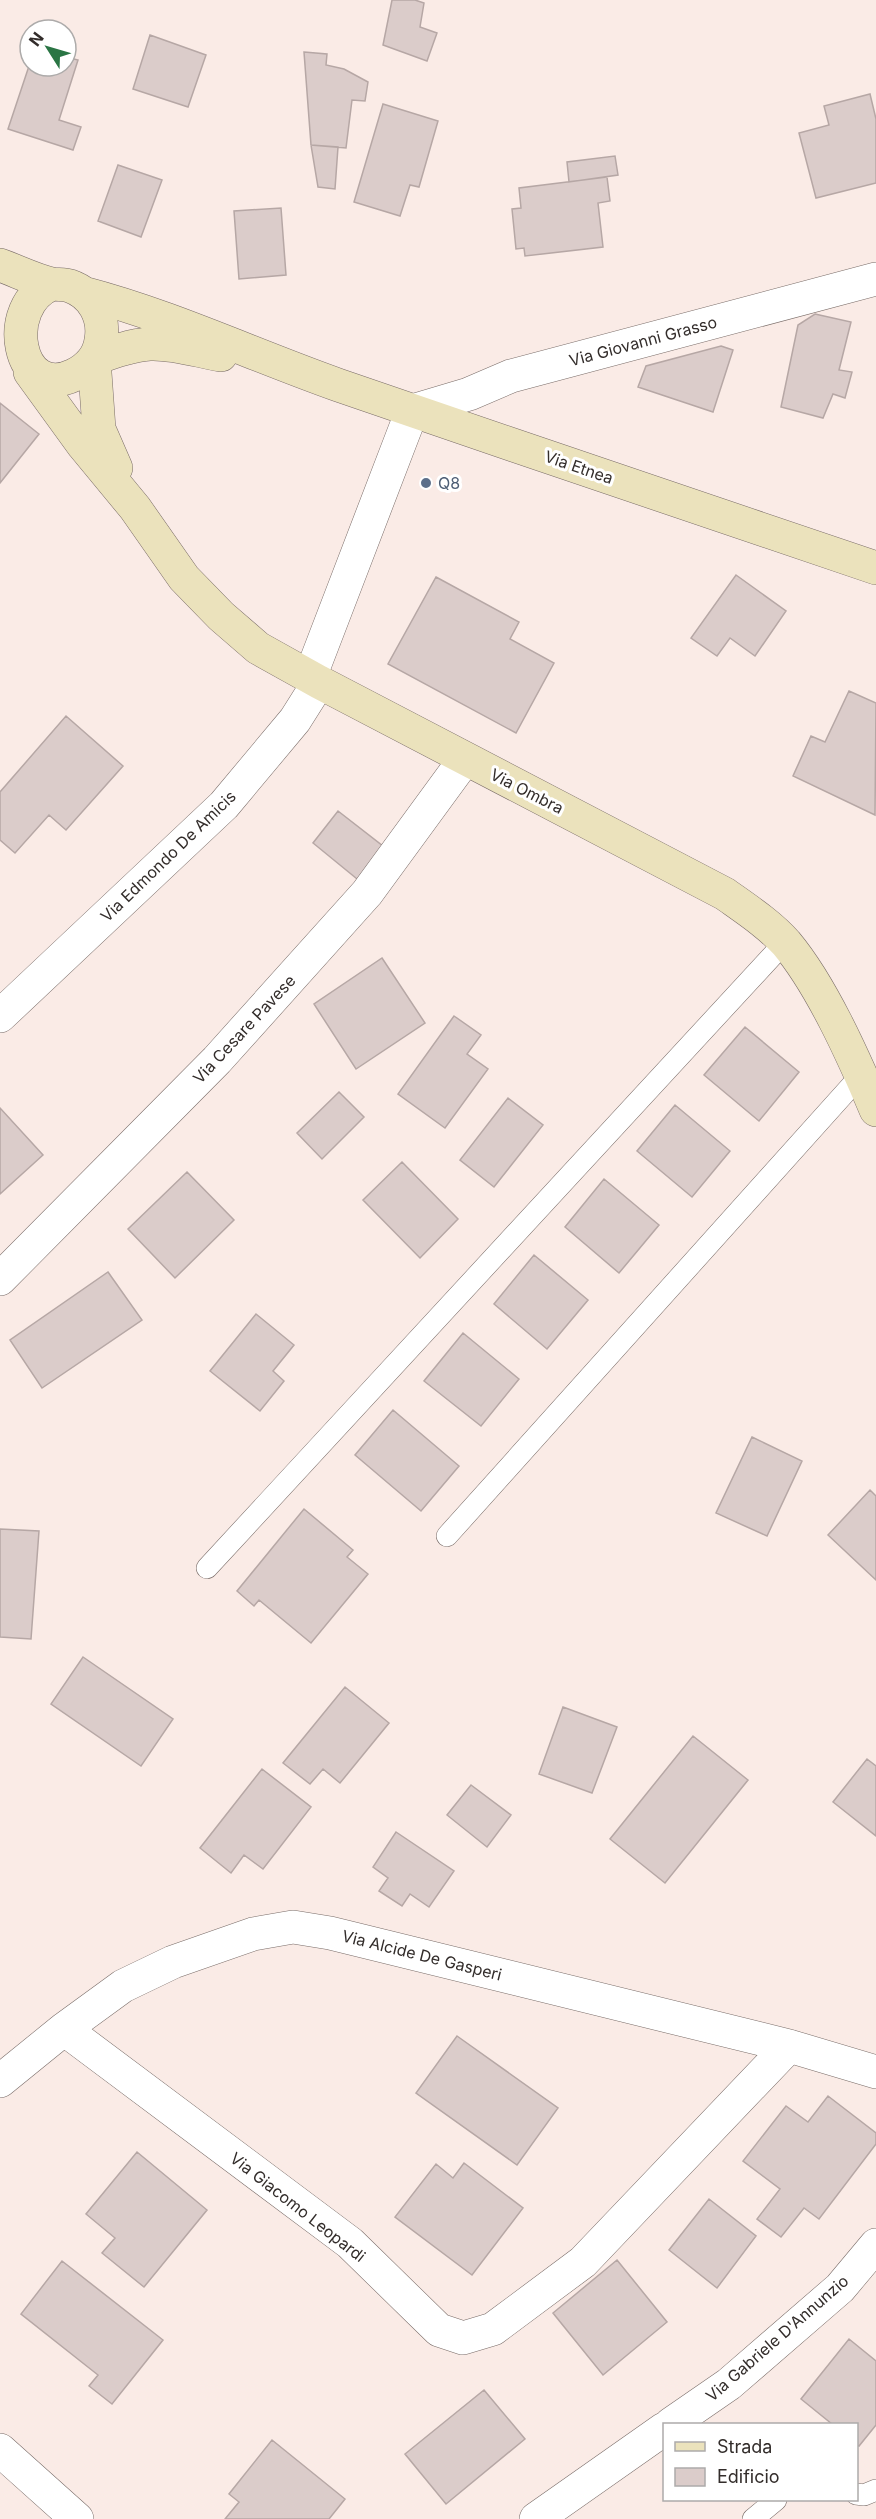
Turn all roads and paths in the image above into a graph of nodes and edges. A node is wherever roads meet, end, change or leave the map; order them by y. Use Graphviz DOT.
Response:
graph roads {
  1 [pos="0,265"];
  2 [pos="876,279"];
  3 [pos="67,288"];
  4 [pos="149,344"];
  5 [pos="15,357"];
  6 [pos="94,359"];
  7 [pos="282,365"];
  8 [pos="96,398"];
  9 [pos="411,411"];
  10 [pos="135,508"];
  11 [pos="876,568"];
  12 [pos="314,680"];
  13 [pos="465,759"];
  14 [pos="785,942"];
  15 [pos="0,1016"];
  16 [pos="861,1075"];
  17 [pos="876,1110"];
  18 [pos="0,1279"];
  19 [pos="447,1536"];
  20 [pos="207,1568"];
  21 [pos="64,2029"];
  22 [pos="789,2046"];
  23 [pos="876,2072"];
  24 [pos="0,2081"];
  25 [pos="876,2246"];
  26 [pos="672,2423"];
  27 [pos="663,2430"];
  28 [pos="0,2450"];
  29 [pos="876,2490"];
  30 [pos="858,2494"];
  31 [pos="774,2501"];
  32 [pos="77,2519"];
  33 [pos="536,2519"];
  34 [pos="753,2519"];
  1 -- 3 [label="main road"];
  2 -- 9 [label="street, Via Giovanni Grasso"];
  3 -- 5 [label="main road"];
  3 -- 6 [label="main road"];
  3 -- 7 [label="main road"];
  4 -- 6 [label="main road"];
  4 -- 7 [label="main road"];
  4 -- 8 [label="main road"];
  5 -- 6 [label="main road"];
  5 -- 10 [label="main road"];
  6 -- 8 [label="main road"];
  7 -- 9 [label="main road, Via Etnea"];
  8 -- 10 [label="main road"];
  9 -- 11 [label="main road, Via Etnea"];
  9 -- 12 [label="street, Via Edmondo De Amicis"];
  10 -- 12 [label="main road, Via Ombra"];
  12 -- 13 [label="main road, Via Ombra"];
  12 -- 15 [label="street, Via Edmondo De Amicis"];
  13 -- 14 [label="main road, Via Ombra"];
  13 -- 18 [label="street, Via Cesare Pavese"];
  14 -- 16 [label="main road, Via Ombra"];
  14 -- 20 [label="lane"];
  16 -- 17 [label="main road, Via Ombra"];
  16 -- 19 [label="lane"];
  21 -- 22 [label="street, Via Alcide De Gasperi"];
  21 -- 22 [label="street, Via Giacomo Leopardi"];
  21 -- 24 [label="street, Via Alcide De Gasperi"];
  22 -- 23 [label="street, Via Alcide De Gasperi"];
  25 -- 26 [label="street, Via Gabriele D'Annunzio"];
  27 -- 33 [label="street"];
  28 -- 32 [label="street"];
  29 -- 30 [label="lane"];
  31 -- 34 [label="lane"];
}
